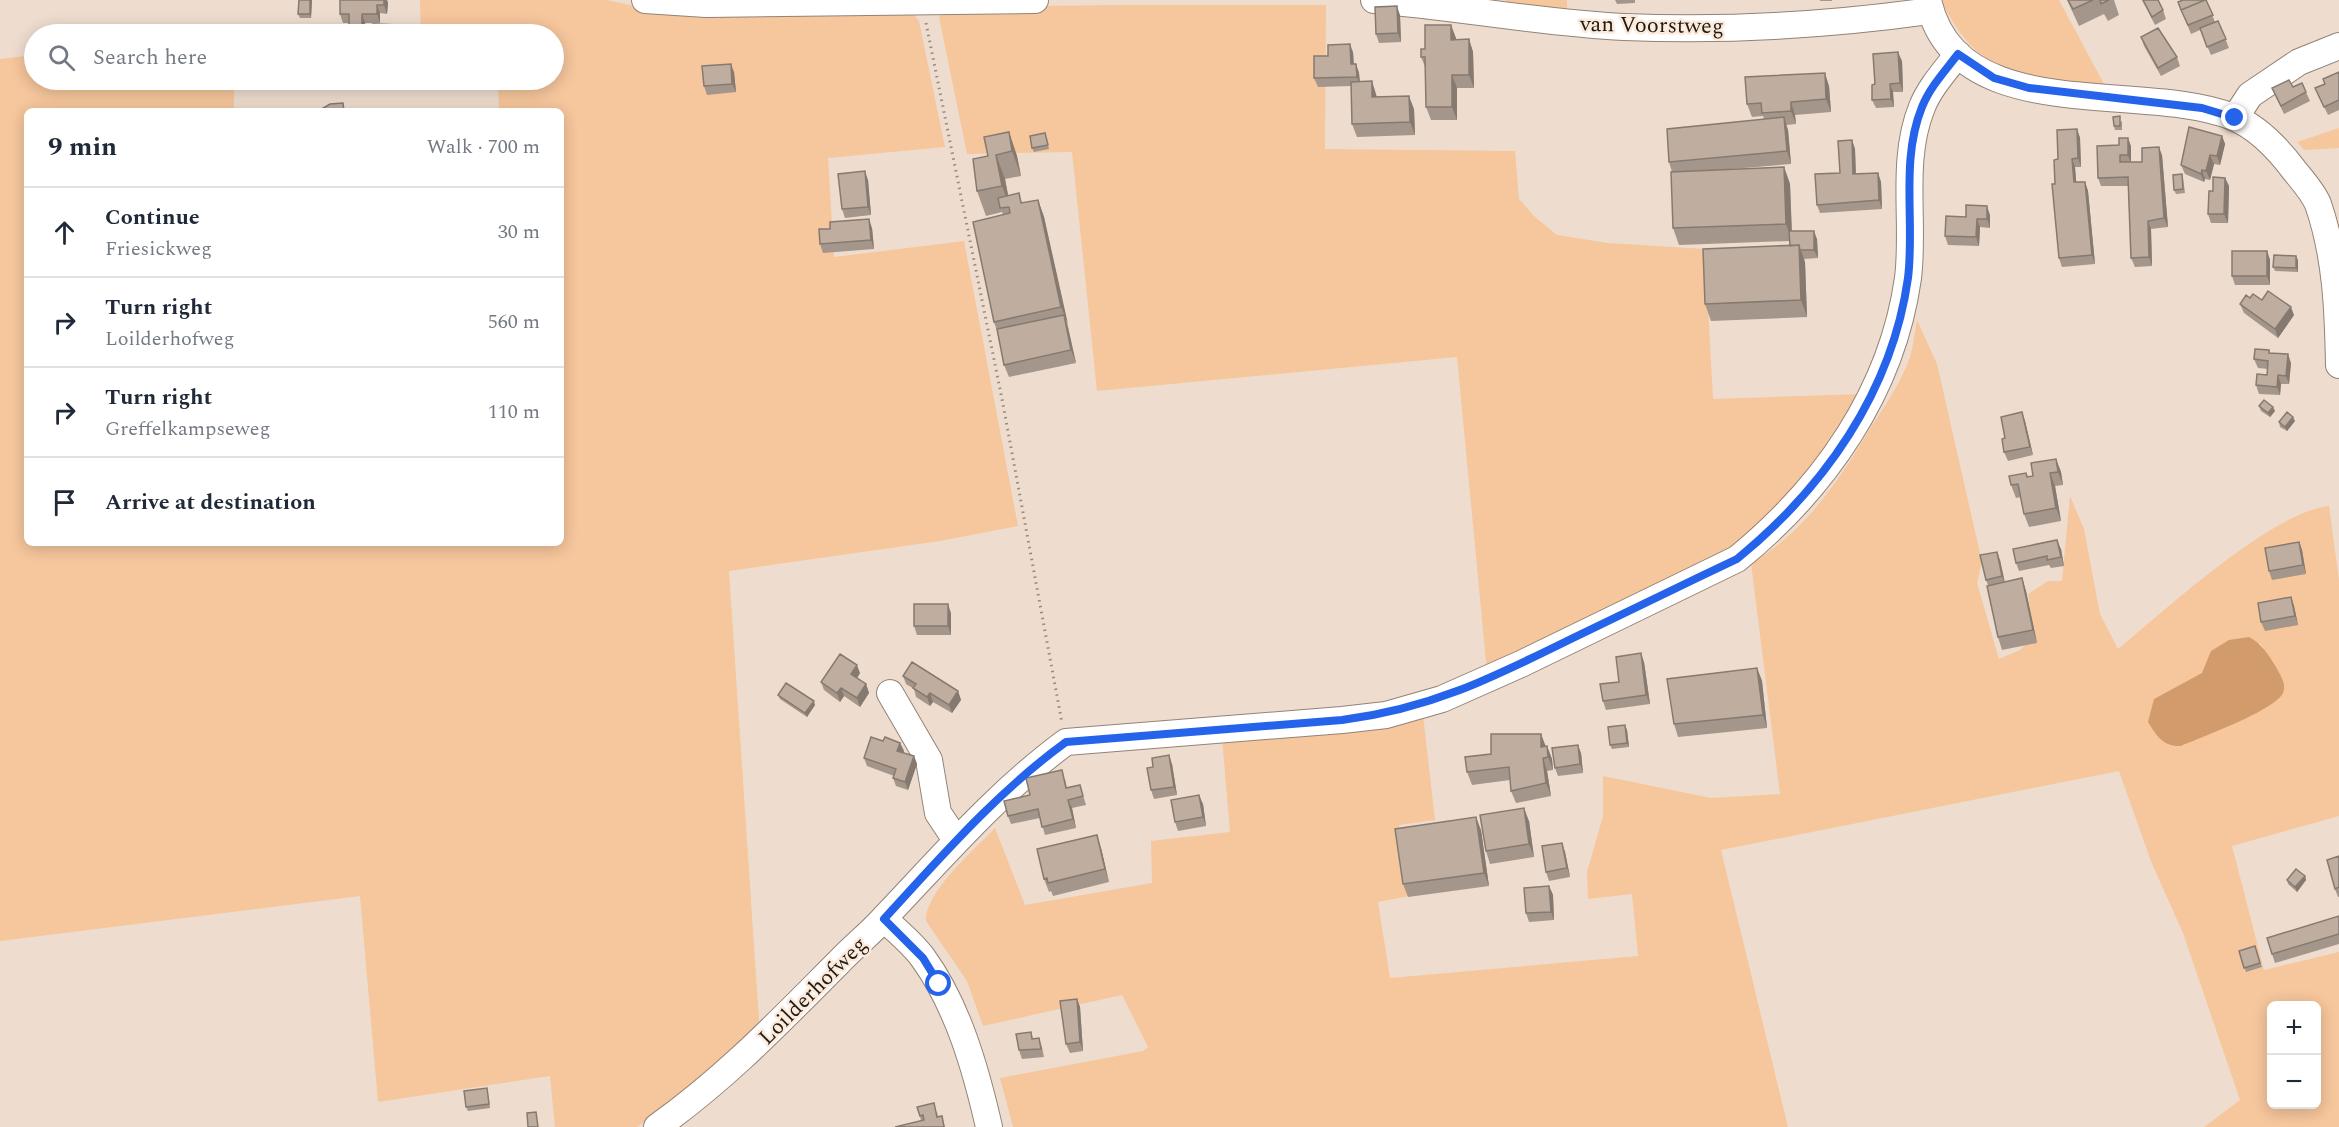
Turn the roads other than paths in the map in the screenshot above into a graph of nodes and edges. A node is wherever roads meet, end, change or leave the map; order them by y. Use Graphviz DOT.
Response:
graph roads {
  1 [pos="645,0"];
  2 [pos="1035,0"];
  3 [pos="1374,0"];
  4 [pos="1929,5"];
  5 [pos="2339,46"];
  6 [pos="1958,54"];
  7 [pos="2235,118"];
  8 [pos="2339,365"];
  9 [pos="890,693"];
  10 [pos="956,840"];
  11 [pos="884,919"];
  12 [pos="657,1127"];
  13 [pos="989,1127"];
  1 -- 2 [label="street"];
  3 -- 4 [label="street, van Voorstweg"];
  4 -- 6 [label="street"];
  5 -- 7 [label="street"];
  6 -- 7 [label="street"];
  6 -- 10 [label="street, Loilderhofweg"];
  7 -- 8 [label="street"];
  9 -- 10 [label="street"];
  10 -- 11 [label="street, Loilderhofweg"];
  11 -- 12 [label="street, Loilderhofweg"];
  11 -- 13 [label="street"];
}
